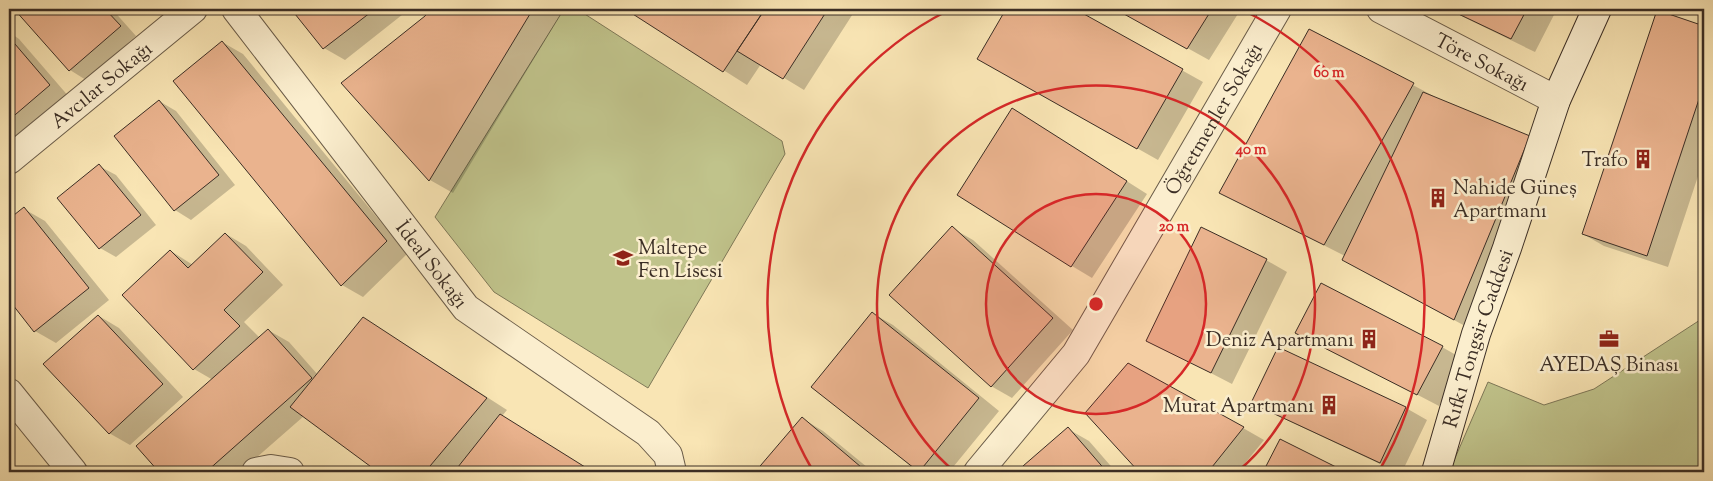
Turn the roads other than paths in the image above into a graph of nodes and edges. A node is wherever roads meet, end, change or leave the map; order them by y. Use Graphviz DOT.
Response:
graph roads {
  1 [pos="193,9"];
  2 [pos="236,9"];
  3 [pos="1277,9"];
  4 [pos="1381,9"];
  5 [pos="1597,9"];
  6 [pos="1556,100"];
  7 [pos="9,160"];
  8 [pos="9,394"];
  9 [pos="986,469"];
  10 [pos="73,472"];
  11 [pos="256,472"];
  12 [pos="290,472"];
  13 [pos="672,472"];
  14 [pos="1436,472"];
  1 -- 7 [label="street, Avcılar Sokağı"];
  2 -- 13 [label="street, İdeal Sokağı"];
  3 -- 9 [label="street, Öğretmenler Sokağı"];
  4 -- 6 [label="street, Töre Sokağı"];
  5 -- 6 [label="street, Rıfkı Tongsir Caddesi"];
  6 -- 14 [label="street, Rıfkı Tongsir Caddesi"];
  8 -- 10 [label="street"];
  11 -- 12 [label="street"];
}
